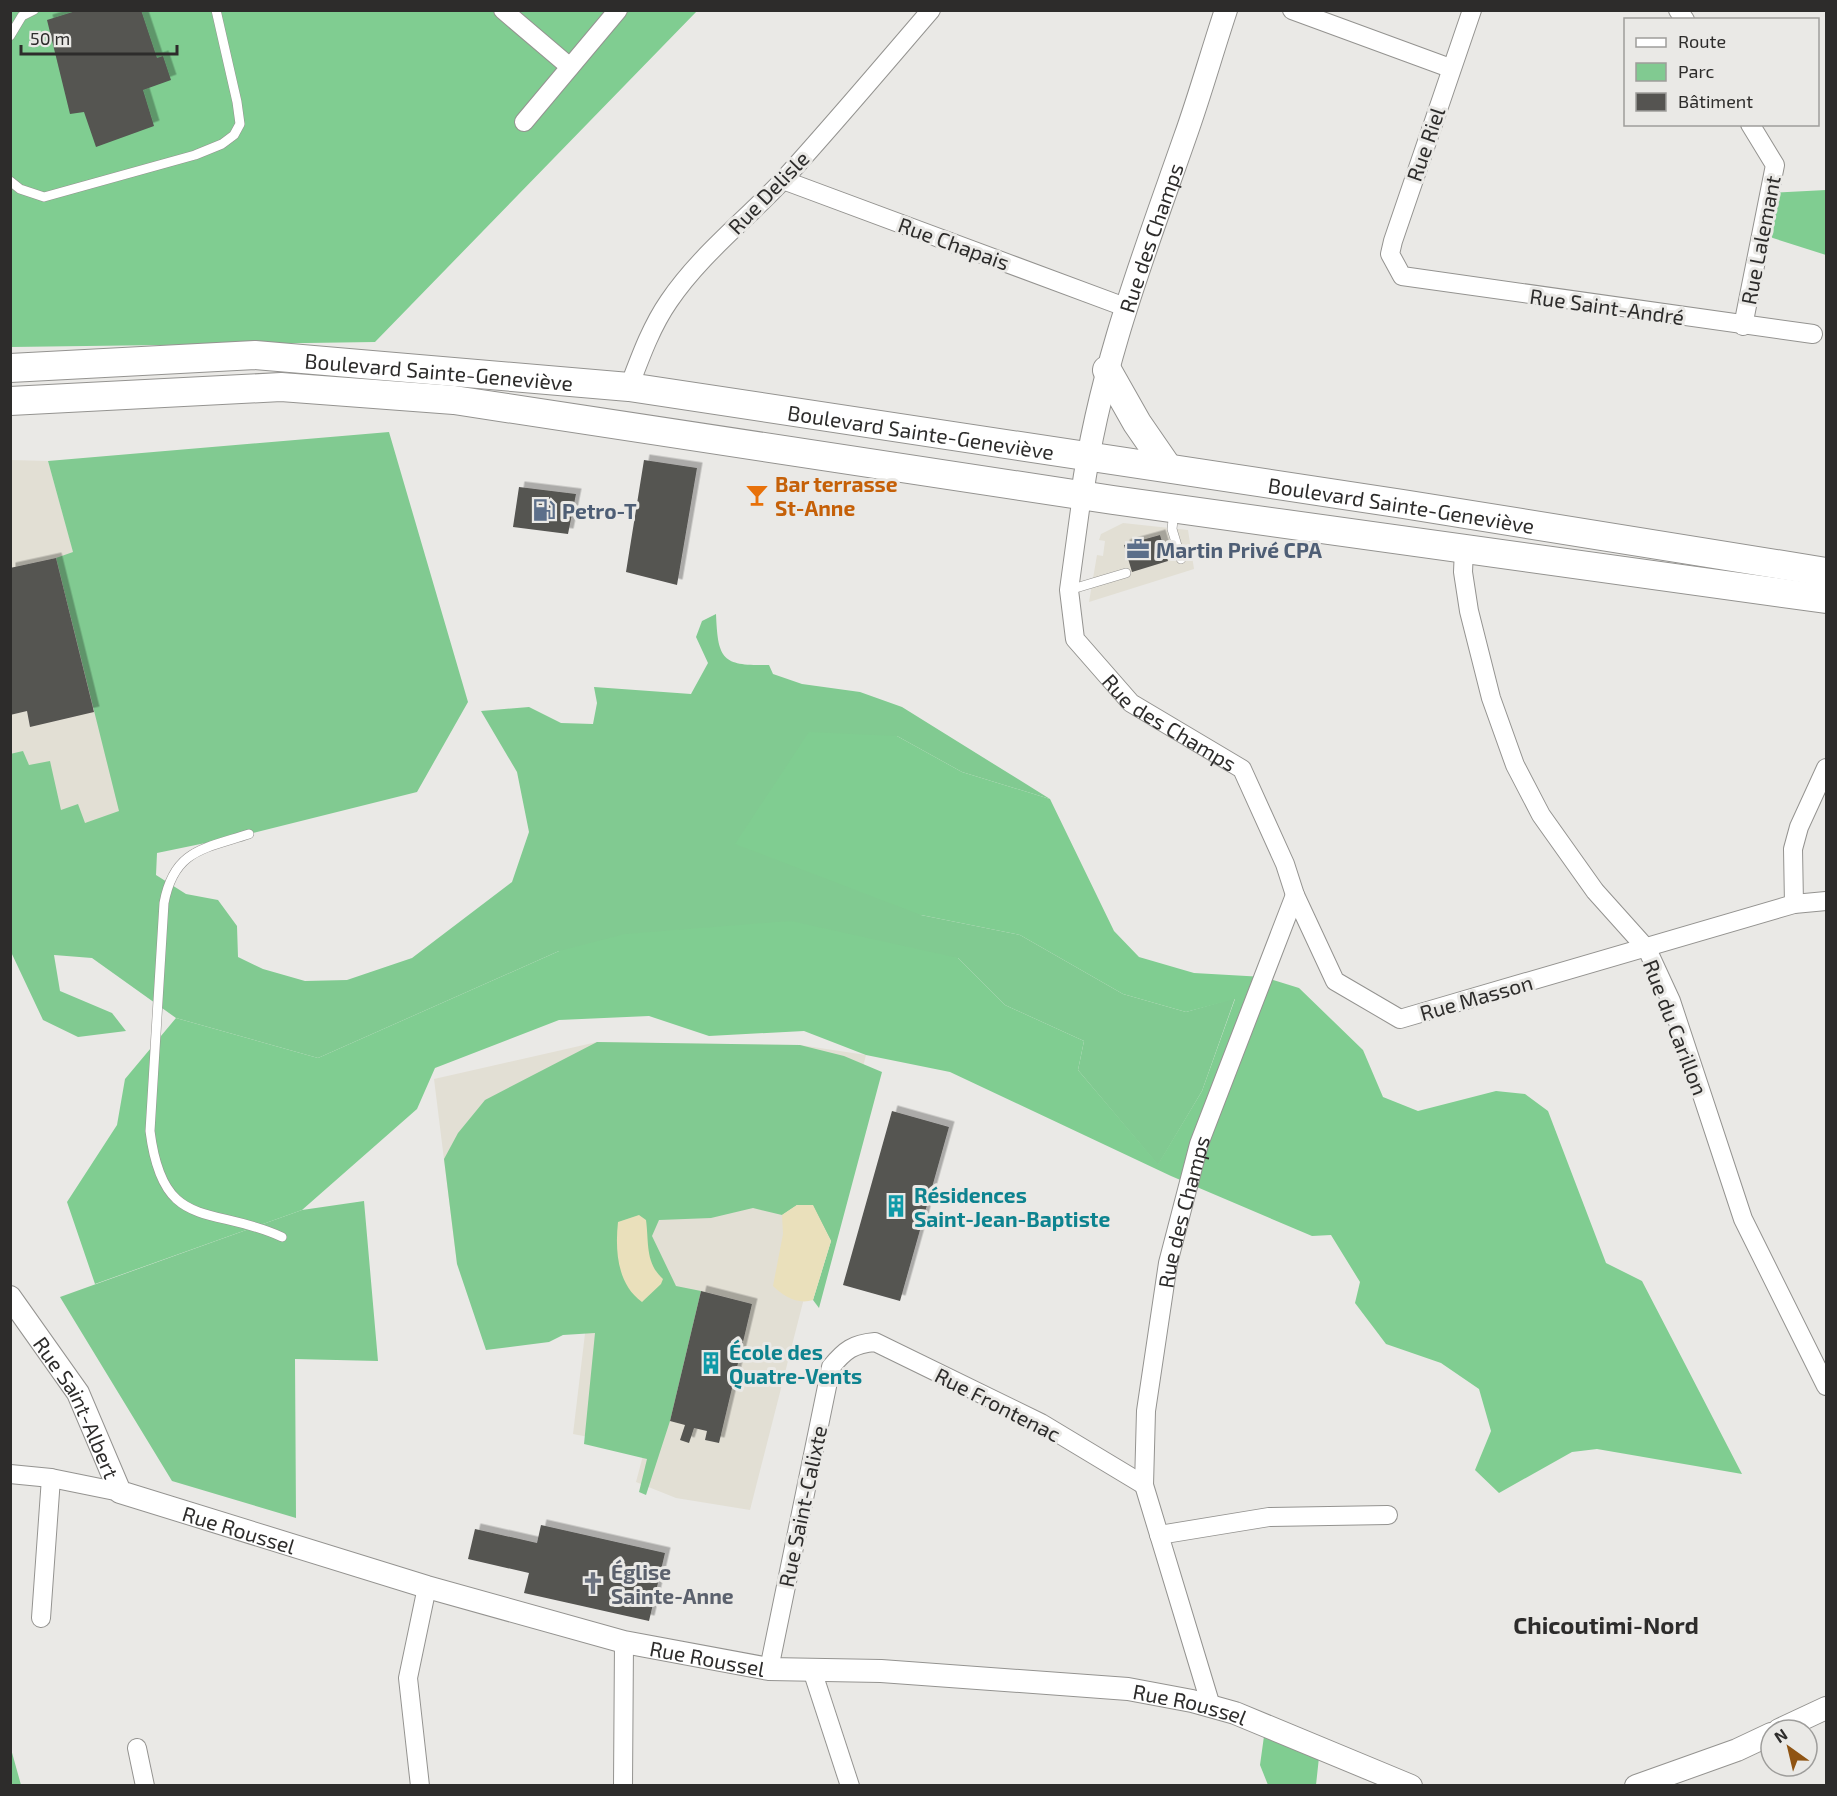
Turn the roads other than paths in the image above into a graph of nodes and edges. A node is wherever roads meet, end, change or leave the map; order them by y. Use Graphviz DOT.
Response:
graph roads {
  1 [pos="34,10"];
  2 [pos="216,10"];
  3 [pos="503,10"];
  4 [pos="618,10"];
  5 [pos="931,10"];
  6 [pos="1226,10"];
  7 [pos="1292,10"];
  8 [pos="1472,10"];
  9 [pos="10,36"];
  10 [pos="570,67"];
  11 [pos="1450,68"];
  12 [pos="524,122"];
  13 [pos="1751,126"];
  14 [pos="783,180"];
  15 [pos="10,181"];
  16 [pos="1402,276"];
  17 [pos="1125,307"];
  18 [pos="1743,327"];
  19 [pos="1813,334"];
  20 [pos="10,368"];
  21 [pos="1107,370"];
  22 [pos="629,387"];
  23 [pos="10,400"];
  24 [pos="1087,458"];
  25 [pos="1168,468"];
  26 [pos="1082,495"];
  27 [pos="1174,508"];
  28 [pos="1464,549"];
  29 [pos="1180,559"];
  30 [pos="1827,572"];
  31 [pos="1126,573"];
  32 [pos="1069,590"];
  33 [pos="1827,599"];
  34 [pos="1827,768"];
  35 [pos="249,834"];
  36 [pos="1295,895"];
  37 [pos="1827,901"];
  38 [pos="1794,904"];
  39 [pos="1647,949"];
  40 [pos="282,1237"];
  41 [pos="10,1297"];
  42 [pos="847,1348"];
  43 [pos="1827,1386"];
  44 [pos="10,1474"];
  45 [pos="51,1478"];
  46 [pos="1144,1485"];
  47 [pos="120,1492"];
  48 [pos="1388,1515"];
  49 [pos="1159,1536"];
  50 [pos="427,1587"];
  51 [pos="41,1618"];
  52 [pos="624,1642"];
  53 [pos="769,1669"];
  54 [pos="812,1670"];
  55 [pos="1211,1706"];
  56 [pos="1827,1708"];
  57 [pos="1805,1718"];
  58 [pos="1759,1740"];
  59 [pos="138,1748"];
  60 [pos="145,1785"];
  61 [pos="420,1785"];
  62 [pos="623,1785"];
  63 [pos="850,1785"];
  64 [pos="1411,1785"];
  65 [pos="1636,1785"];
  1 -- 9 [label="lane"];
  2 -- 15 [label="lane"];
  3 -- 10 [label="street"];
  4 -- 10 [label="street"];
  5 -- 14 [label="street, Rue Delisle"];
  6 -- 17 [label="street, Rue des Champs"];
  7 -- 11 [label="street"];
  8 -- 11 [label="street, Rue Riel"];
  10 -- 12 [label="street"];
  11 -- 16 [label="street, Rue Riel"];
  13 -- 18 [label="street, Rue Lalemant"];
  14 -- 17 [label="street, Rue Chapais"];
  14 -- 22 [label="street, Rue Delisle"];
  16 -- 18 [label="street, Rue Saint-André"];
  17 -- 21 [label="street, Rue des Champs"];
  18 -- 19 [label="street, Rue Saint-André"];
  20 -- 22 [label="main road, Boulevard Sainte-Geneviève"];
  21 -- 24 [label="street, Rue des Champs"];
  21 -- 25 [label="main road"];
  22 -- 24 [label="main road, Boulevard Sainte-Geneviève"];
  23 -- 26 [label="main road, Boulevard Sainte-Geneviève"];
  24 -- 25 [label="main road, Boulevard Sainte-Geneviève"];
  24 -- 26 [label="street, Rue des Champs"];
  25 -- 30 [label="main road, Boulevard Sainte-Geneviève"];
  26 -- 27 [label="main road, Boulevard Sainte-Geneviève"];
  26 -- 32 [label="street, Rue des Champs"];
  27 -- 28 [label="main road, Boulevard Sainte-Geneviève"];
  27 -- 29 [label="lane"];
  28 -- 33 [label="main road, Boulevard Sainte-Geneviève"];
  28 -- 39 [label="street, Rue du Carillon"];
  31 -- 32 [label="lane"];
  32 -- 36 [label="street, Rue des Champs"];
  34 -- 38 [label="street"];
  35 -- 40 [label="lane"];
  36 -- 39 [label="street, Rue Masson"];
  36 -- 46 [label="street, Rue des Champs"];
  37 -- 38 [label="street, Rue Masson"];
  38 -- 39 [label="street, Rue Masson"];
  39 -- 43 [label="street, Rue du Carillon"];
  41 -- 47 [label="street, Rue Saint-Albert"];
  42 -- 46 [label="street, Rue Frontenac"];
  42 -- 53 [label="street, Rue Saint-Calixte"];
  44 -- 45 [label="street, Rue Roussel"];
  45 -- 47 [label="street, Rue Roussel"];
  45 -- 51 [label="street"];
  46 -- 49 [label="street, Rue des Champs"];
  47 -- 50 [label="street, Rue Roussel"];
  48 -- 49 [label="street"];
  49 -- 55 [label="street, Rue des Champs"];
  50 -- 52 [label="street, Rue Roussel"];
  50 -- 61 [label="street"];
  52 -- 53 [label="street, Rue Roussel"];
  52 -- 62 [label="street"];
  53 -- 54 [label="street, Rue Roussel"];
  54 -- 55 [label="street, Rue Roussel"];
  54 -- 63 [label="street"];
  55 -- 64 [label="street, Rue Roussel"];
  56 -- 57 [label="street"];
  58 -- 65 [label="street"];
  59 -- 60 [label="street"];
}
